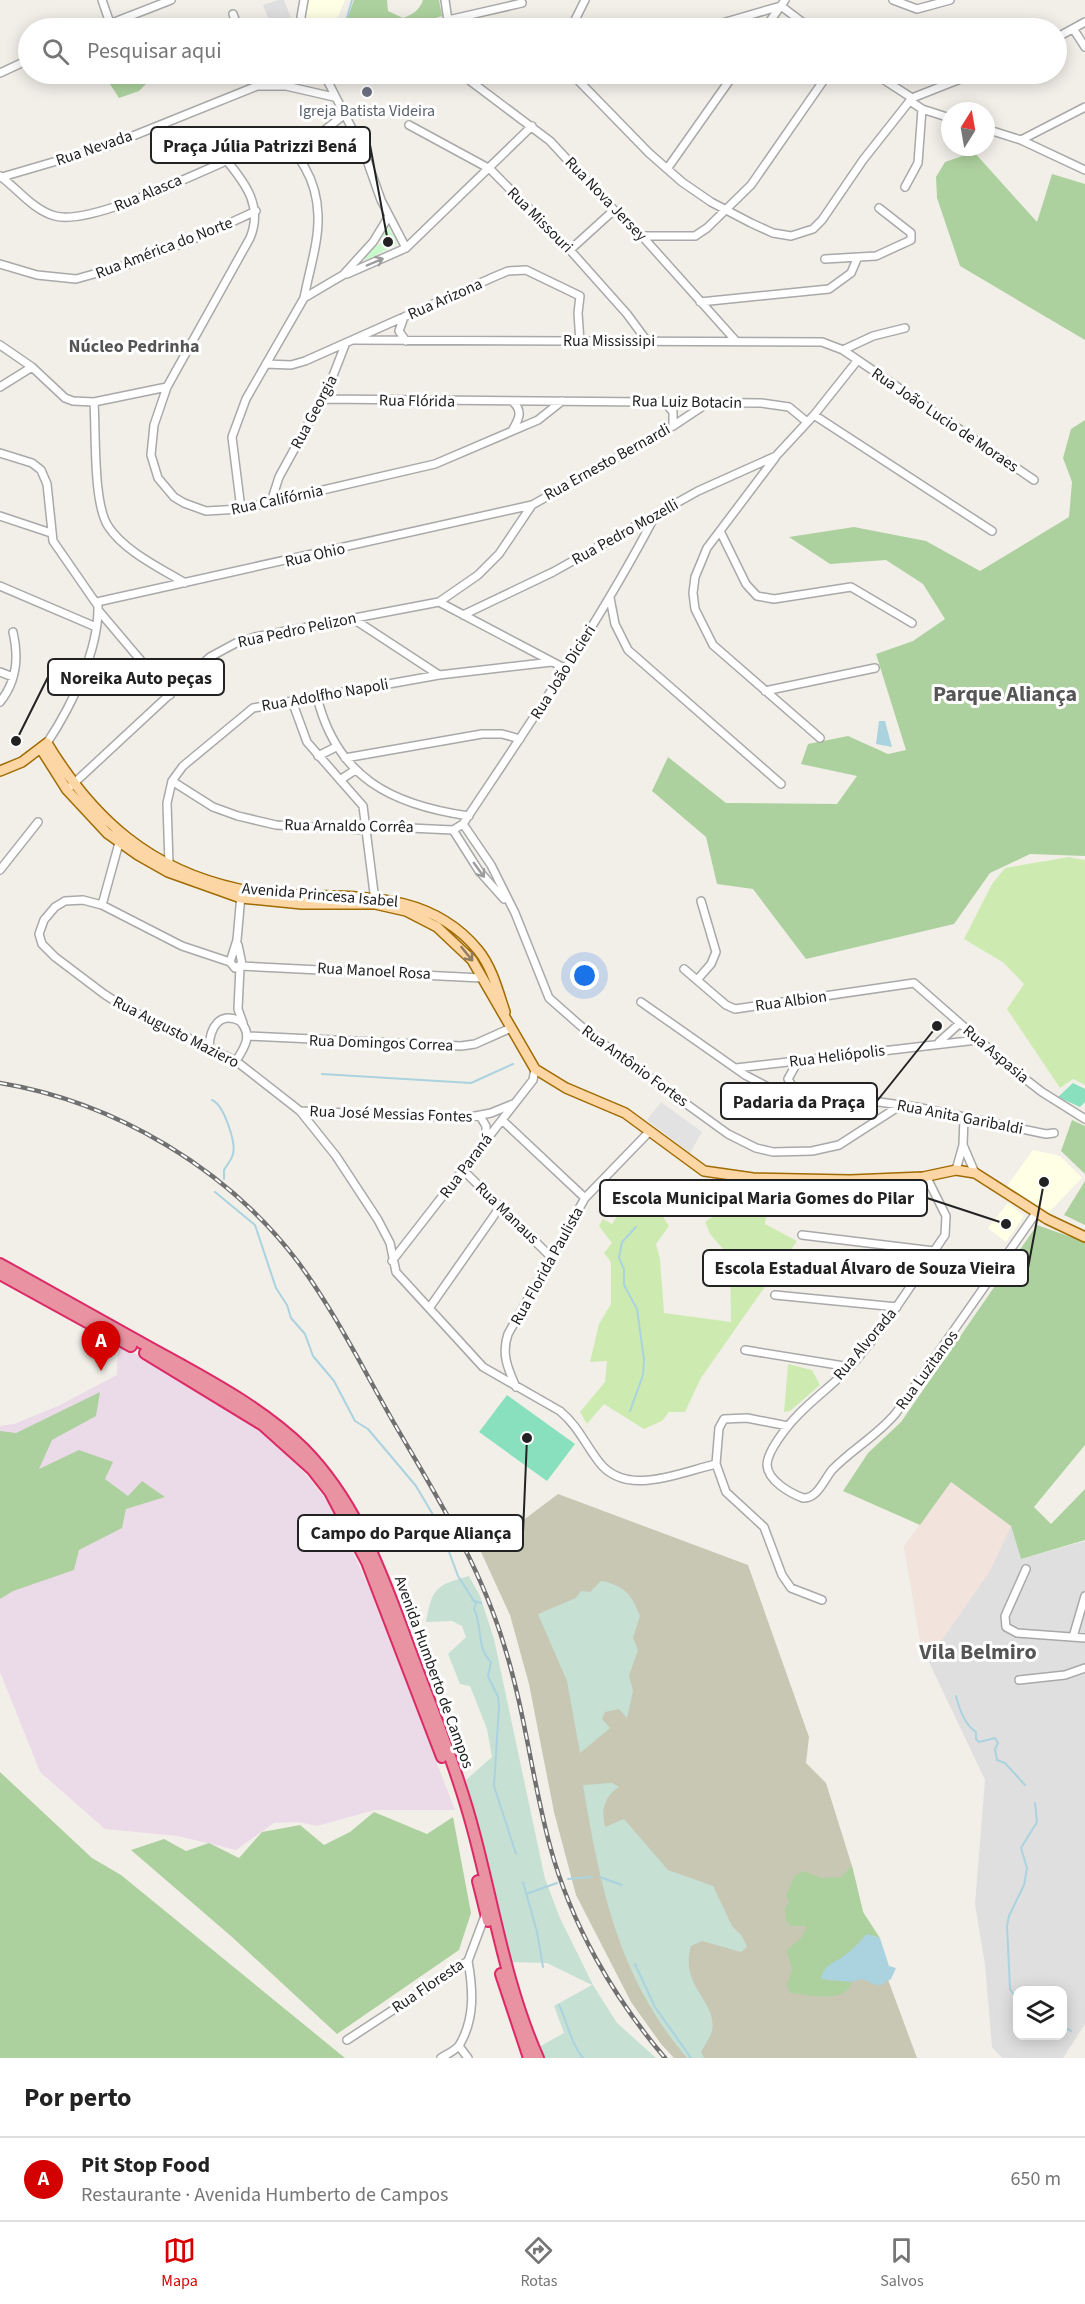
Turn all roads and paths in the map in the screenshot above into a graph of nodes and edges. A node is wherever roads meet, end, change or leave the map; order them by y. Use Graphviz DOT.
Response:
graph roads {
  1 [pos="102,0"];
  2 [pos="171,0"];
  3 [pos="304,0"];
  4 [pos="445,0"];
  5 [pos="585,0"];
  6 [pos="893,0"];
  7 [pos="950,0"];
  8 [pos="522,3"];
  9 [pos="783,3"];
  10 [pos="233,14"];
  11 [pos="108,18"];
  12 [pos="123,18"];
  13 [pos="234,18"];
  14 [pos="301,18"];
  15 [pos="448,18"];
  16 [pos="457,18"];
  17 [pos="576,18"];
  18 [pos="736,18"];
  19 [pos="772,18"];
  20 [pos="799,18"];
  21 [pos="1085,22"];
  22 [pos="1074,30"];
  23 [pos="1067,33"];
  24 [pos="1085,47"];
  25 [pos="18,65"];
  26 [pos="0,73"];
  27 [pos="328,84"];
  28 [pos="475,84"];
  29 [pos="582,84"];
  30 [pos="727,84"];
  31 [pos="821,84"];
  32 [pos="889,84"];
  33 [pos="948,84"];
  34 [pos="258,86"];
  35 [pos="334,97"];
  36 [pos="911,99"];
  37 [pos="1085,107"];
  38 [pos="922,109"];
  39 [pos="344,115"];
  40 [pos="941,115"];
  41 [pos="410,125"];
  42 [pos="532,126"];
  43 [pos="995,132"];
  44 [pos="1021,140"];
  45 [pos="295,153"];
  46 [pos="227,161"];
  47 [pos="490,169"];
  48 [pos="667,169"];
  49 [pos="1085,170"];
  50 [pos="1,176"];
  51 [pos="905,187"];
  52 [pos="879,208"];
  53 [pos="614,210"];
  54 [pos="726,210"];
  55 [pos="256,211"];
  56 [pos="389,216"];
  57 [pos="642,236"];
  58 [pos="406,248"];
  59 [pos="570,250"];
  60 [pos="857,258"];
  61 [pos="825,259"];
  62 [pos="0,264"];
  63 [pos="343,275"];
  64 [pos="304,298"];
  65 [pos="700,302"];
  66 [pos="404,317"];
  67 [pos="905,328"];
  68 [pos="355,340"];
  69 [pos="405,341"];
  70 [pos="647,341"];
  71 [pos="736,341"];
  72 [pos="580,342"];
  73 [pos="0,345"];
  74 [pos="345,345"];
  75 [pos="843,350"];
  76 [pos="856,361"];
  77 [pos="266,364"];
  78 [pos="32,367"];
  79 [pos="0,387"];
  80 [pos="167,387"];
  81 [pos="322,399"];
  82 [pos="562,401"];
  83 [pos="664,401"];
  84 [pos="94,402"];
  85 [pos="513,402"];
  86 [pos="706,404"];
  87 [pos="814,415"];
  88 [pos="807,422"];
  89 [pos="673,426"];
  90 [pos="513,429"];
  91 [pos="0,453"];
  92 [pos="776,456"];
  93 [pos="279,477"];
  94 [pos="1034,480"];
  95 [pos="280,499"];
  96 [pos="271,502"];
  97 [pos="532,505"];
  98 [pos="241,509"];
  99 [pos="0,516"];
  100 [pos="655,516"];
  101 [pos="720,531"];
  102 [pos="992,531"];
  103 [pos="51,533"];
  104 [pos="185,583"];
  105 [pos="0,586"];
  106 [pos="610,598"];
  107 [pos="96,600"];
  108 [pos="439,602"];
  109 [pos="99,611"];
  110 [pos="463,615"];
  111 [pos="352,618"];
  112 [pos="912,623"];
  113 [pos="96,627"];
  114 [pos="13,632"];
  115 [pos="552,663"];
  116 [pos="875,668"];
  117 [pos="566,669"];
  118 [pos="0,672"];
  119 [pos="439,675"];
  120 [pos="14,678"];
  121 [pos="765,691"];
  122 [pos="170,695"];
  123 [pos="317,697"];
  124 [pos="292,701"];
  125 [pos="0,702"];
  126 [pos="820,738"];
  127 [pos="520,739"];
  128 [pos="44,746"];
  129 [pos="336,747"];
  130 [pos="318,756"];
  131 [pos="345,758"];
  132 [pos="355,770"];
  133 [pos="0,771"];
  134 [pos="340,780"];
  135 [pos="172,781"];
  136 [pos="781,784"];
  137 [pos="70,787"];
  138 [pos="469,816"];
  139 [pos="38,822"];
  140 [pos="463,824"];
  141 [pos="368,830"];
  142 [pos="453,830"];
  143 [pos="119,843"];
  144 [pos="169,864"];
  145 [pos="0,870"];
  146 [pos="241,894"];
  147 [pos="375,901"];
  148 [pos="700,901"];
  149 [pos="102,905"];
  150 [pos="510,906"];
  151 [pos="236,962"];
  152 [pos="684,969"];
  153 [pos="482,978"];
  154 [pos="697,980"];
  155 [pos="912,982"];
  156 [pos="641,1002"];
  157 [pos="238,1009"];
  158 [pos="227,1018"];
  159 [pos="959,1024"];
  160 [pos="244,1026"];
  161 [pos="512,1028"];
  162 [pos="248,1035"];
  163 [pos="977,1040"];
  164 [pos="937,1043"];
  165 [pos="210,1047"];
  166 [pos="236,1061"];
  167 [pos="798,1061"];
  168 [pos="736,1068"];
  169 [pos="535,1069"];
  170 [pos="797,1093"];
  171 [pos="866,1101"];
  172 [pos="515,1103"];
  173 [pos="901,1105"];
  174 [pos="300,1111"];
  175 [pos="480,1116"];
  176 [pos="964,1117"];
  177 [pos="1085,1119"];
  178 [pos="501,1120"];
  179 [pos="876,1121"];
  180 [pos="649,1132"];
  181 [pos="1054,1133"];
  182 [pos="486,1140"];
  183 [pos="963,1145"];
  184 [pos="463,1170"];
  185 [pos="957,1170"];
  186 [pos="975,1173"];
  187 [pos="926,1176"];
  188 [pos="585,1198"];
  189 [pos="500,1207"];
  190 [pos="1036,1213"];
  191 [pos="802,1235"];
  192 [pos="1085,1236"];
  193 [pos="934,1251"];
  194 [pos="551,1257"];
  195 [pos="392,1261"];
  196 [pos="0,1264"];
  197 [pos="0,1274"];
  198 [pos="775,1295"];
  199 [pos="430,1307"];
  200 [pos="897,1307"];
  201 [pos="76,1310"];
  202 [pos="745,1350"];
  203 [pos="850,1367"];
  204 [pos="516,1387"];
  205 [pos="788,1426"];
  206 [pos="716,1464"];
  207 [pos="795,1495"];
  208 [pos="1026,1569"];
  209 [pos="1085,1596"];
  210 [pos="822,1600"];
  211 [pos="1073,1637"];
  212 [pos="1085,1638"];
  213 [pos="1085,1668"];
  214 [pos="1019,1680"];
  215 [pos="449,1765"];
  216 [pos="491,1902"];
  217 [pos="486,1913"];
  218 [pos="468,1961"];
  219 [pos="347,2040"];
  220 [pos="459,2046"];
  221 [pos="441,2058"];
  222 [pos="468,2058"];
  223 [pos="529,2058"];
  224 [pos="538,2058"];
  1 -- 11 [label="street"];
  2 -- 12 [label="street"];
  3 -- 14 [label="street"];
  4 -- 15 [label="street"];
  5 -- 17 [label="street"];
  6 -- 7 [label="street"];
  8 -- 16 [label="street"];
  9 -- 18 [label="street"];
  9 -- 19 [label="street"];
  9 -- 20 [label="street"];
  10 -- 13 [label="street"];
  21 -- 22 [label="street"];
  22 -- 23 [label="street"];
  22 -- 24 [label="street"];
  25 -- 26 [label="street"];
  27 -- 35 [label="street"];
  28 -- 42 [label="street, Rua Nova Jersey"];
  29 -- 48 [label="street"];
  30 -- 48 [label="street"];
  31 -- 54 [label="street"];
  32 -- 36 [label="street"];
  33 -- 36 [label="street"];
  34 -- 35 [label="street, Rua Nevada"];
  34 -- 50 [label="street, Rua Nevada"];
  35 -- 39 [label="street"];
  36 -- 38 [label="street"];
  36 -- 54 [label="street"];
  37 -- 44 [label="street"];
  38 -- 40 [label="street"];
  38 -- 51 [label="street"];
  39 -- 45 [label="street"];
  39 -- 56 [label="street"];
  41 -- 47 [label="street, Rua Missouri"];
  42 -- 47 [label="street"];
  42 -- 53 [label="street, Rua Nova Jersey"];
  43 -- 44 [label="street"];
  44 -- 49 [label="street"];
  45 -- 46 [label="street, Rua Alasca"];
  45 -- 64 [label="street"];
  46 -- 50 [label="street, Rua Alasca"];
  46 -- 55 [label="street"];
  47 -- 58 [label="street"];
  47 -- 59 [label="street, Rua Missouri"];
  48 -- 54 [label="street"];
  52 -- 60 [label="street"];
  53 -- 57 [label="street, Rua Nova Jersey"];
  53 -- 59 [label="street"];
  54 -- 57 [label="street"];
  55 -- 62 [label="street, Rua América do Norte"];
  55 -- 80 [label="street, Rua Califórnia"];
  56 -- 58 [label="street"];
  56 -- 63 [label="street"];
  57 -- 65 [label="street, Rua Nova Jersey"];
  63 -- 58 [label="street, one-way"];
  59 -- 70 [label="street, Rua Missouri"];
  60 -- 61 [label="street"];
  60 -- 65 [label="street"];
  63 -- 64 [label="street"];
  64 -- 77 [label="street"];
  65 -- 71 [label="street, Rua Nova Jersey"];
  66 -- 68 [label="street, Rua Arizona"];
  66 -- 69 [label="street"];
  66 -- 72 [label="street, Rua Arizona"];
  67 -- 75 [label="street"];
  68 -- 69 [label="street, Rua Mississipi"];
  68 -- 74 [label="street, Rua Arizona"];
  69 -- 72 [label="street, Rua Mississipi"];
  70 -- 71 [label="street, Rua Mississipi"];
  70 -- 72 [label="street, Rua Mississipi"];
  71 -- 75 [label="street, Rua Mississipi"];
  73 -- 78 [label="street"];
  74 -- 77 [label="street, Rua Arizona"];
  74 -- 81 [label="street, Rua Georgia"];
  75 -- 76 [label="street, Rua Mississipi"];
  76 -- 87 [label="street, Rua Pedro Mozelli"];
  76 -- 94 [label="street, Rua João Lucio de Moraes"];
  77 -- 98 [label="street"];
  78 -- 79 [label="street"];
  78 -- 84 [label="street"];
  80 -- 84 [label="street"];
  80 -- 98 [label="street, Rua Califórnia"];
  81 -- 85 [label="street, Rua Flórida"];
  81 -- 93 [label="street, Rua Georgia"];
  82 -- 83 [label="street, Rua Luiz Botacin"];
  82 -- 85 [label="street, Rua Flórida"];
  82 -- 90 [label="street, Rua Califórnia"];
  83 -- 86 [label="street, Rua Luiz Botacin"];
  83 -- 89 [label="street"];
  84 -- 104 [label="street"];
  85 -- 90 [label="street"];
  86 -- 88 [label="street, Rua Luiz Botacin"];
  86 -- 89 [label="street, Rua Ernesto Bernardi"];
  87 -- 88 [label="street, Rua Pedro Mozelli"];
  87 -- 102 [label="street"];
  88 -- 92 [label="street, Rua Pedro Mozelli"];
  89 -- 97 [label="street, Rua Ernesto Bernardi"];
  90 -- 95 [label="street, Rua Califórnia"];
  91 -- 103 [label="street"];
  92 -- 100 [label="street, Rua Pedro Mozelli"];
  92 -- 101 [label="street"];
  93 -- 95 [label="street"];
  93 -- 96 [label="street, Rua Georgia"];
  95 -- 96 [label="street, Rua Califórnia"];
  96 -- 98 [label="street, Rua Califórnia"];
  97 -- 104 [label="street, Rua Ohio"];
  97 -- 108 [label="street, Rua Ernesto Bernardi"];
  99 -- 103 [label="street"];
  100 -- 106 [label="street, Rua João Dicieri"];
  100 -- 110 [label="street, Rua Pedro Mozelli"];
  101 -- 112 [label="street"];
  101 -- 121 [label="street"];
  103 -- 107 [label="street"];
  104 -- 107 [label="street, Rua Ohio"];
  105 -- 113 [label="street"];
  106 -- 117 [label="street, Rua João Dicieri"];
  106 -- 136 [label="street"];
  107 -- 109 [label="street"];
  108 -- 110 [label="street"];
  108 -- 111 [label="street, Rua Pedro Pelizon"];
  109 -- 113 [label="street"];
  109 -- 122 [label="street"];
  110 -- 115 [label="street"];
  111 -- 119 [label="street"];
  111 -- 122 [label="street, Rua Pedro Pelizon"];
  113 -- 128 [label="street"];
  114 -- 120 [label="street"];
  115 -- 117 [label="street"];
  115 -- 119 [label="street, Rua Adolfho Napoli"];
  116 -- 121 [label="street"];
  117 -- 127 [label="street, Rua João Dicieri"];
  118 -- 120 [label="street"];
  119 -- 123 [label="street, Rua Adolfho Napoli"];
  120 -- 125 [label="street"];
  121 -- 126 [label="street"];
  122 -- 137 [label="street, Rua Pedro Pelizon"];
  123 -- 124 [label="street, Rua Adolfho Napoli"];
  123 -- 129 [label="street"];
  124 -- 130 [label="street"];
  124 -- 135 [label="street, Rua Adolfho Napoli"];
  127 -- 131 [label="street"];
  127 -- 138 [label="street, Rua João Dicieri"];
  128 -- 133 [label="main road"];
  128 -- 137 [label="main road, Avenida Princesa Isabel"];
  129 -- 130 [label="street"];
  129 -- 131 [label="street"];
  130 -- 134 [label="street"];
  131 -- 132 [label="street"];
  132 -- 134 [label="street"];
  132 -- 138 [label="street"];
  134 -- 141 [label="street"];
  135 -- 141 [label="street, Rua Arnaldo Corrêa"];
  135 -- 144 [label="street"];
  137 -- 143 [label="main road, Avenida Princesa Isabel"];
  137 -- 144 [label="main road, Avenida Princesa Isabel"];
  138 -- 140 [label="street, Rua João Dicieri"];
  139 -- 145 [label="street"];
  140 -- 142 [label="street"];
  140 -- 150 [label="street, Rua Antônio Fortes"];
  141 -- 142 [label="street, Rua Arnaldo Corrêa"];
  141 -- 147 [label="street"];
  142 -- 150 [label="street, one-way"];
  143 -- 146 [label="main road, Avenida Princesa Isabel"];
  143 -- 149 [label="street"];
  144 -- 146 [label="main road, Avenida Princesa Isabel"];
  146 -- 147 [label="main road, Avenida Princesa Isabel"];
  146 -- 151 [label="street"];
  147 -- 153 [label="main road, Avenida Princesa Isabel, one-way"];
  147 -- 161 [label="main road, Avenida Princesa Isabel"];
  148 -- 154 [label="street"];
  149 -- 151 [label="street, Rua Manoel Rosa"];
  149 -- 165 [label="street, Rua Augusto Maziero"];
  150 -- 179 [label="street, Rua Antônio Fortes"];
  151 -- 153 [label="street, Rua Manoel Rosa"];
  151 -- 157 [label="street"];
  152 -- 154 [label="street, Rua Albion"];
  153 -- 161 [label="main road, Avenida Princesa Isabel"];
  154 -- 155 [label="street, Rua Albion"];
  155 -- 159 [label="street, Rua Aspasia"];
  156 -- 168 [label="street, Rua Anita Garibaldi"];
  157 -- 158 [label="street"];
  157 -- 160 [label="street"];
  158 -- 160 [label="street"];
  158 -- 165 [label="street"];
  159 -- 163 [label="street, Rua Aspasia"];
  159 -- 164 [label="street"];
  160 -- 162 [label="street"];
  161 -- 162 [label="street, Rua Domingos Correa"];
  161 -- 169 [label="main road, Avenida Princesa Isabel"];
  162 -- 166 [label="street"];
  163 -- 164 [label="street, Rua Heliópolis"];
  163 -- 177 [label="street, Rua Aspasia"];
  164 -- 167 [label="street, Rua Heliópolis"];
  165 -- 166 [label="street, Rua Augusto Maziero"];
  166 -- 174 [label="street, Rua Augusto Maziero"];
  167 -- 168 [label="street, Rua Heliópolis"];
  167 -- 170 [label="street"];
  168 -- 170 [label="street, Rua Anita Garibaldi"];
  169 -- 172 [label="street, Rua Paraná"];
  169 -- 180 [label="main road, Avenida Princesa Isabel"];
  170 -- 171 [label="street, Rua Anita Garibaldi"];
  171 -- 173 [label="street, Rua Anita Garibaldi"];
  171 -- 179 [label="street"];
  172 -- 175 [label="street, Rua José Messias Fontes"];
  172 -- 178 [label="street, Rua Paraná"];
  173 -- 176 [label="street, Rua Anita Garibaldi"];
  173 -- 179 [label="street, Rua Antônio Fortes"];
  174 -- 175 [label="street, Rua José Messias Fontes"];
  174 -- 195 [label="street, Rua Augusto Maziero"];
  175 -- 182 [label="street"];
  176 -- 181 [label="street, Rua Anita Garibaldi"];
  176 -- 183 [label="street"];
  178 -- 182 [label="street, Rua Paraná"];
  178 -- 188 [label="street"];
  180 -- 187 [label="main road, Avenida Princesa Isabel"];
  180 -- 188 [label="street, Rua Florida Paulista"];
  182 -- 184 [label="street, Rua Paraná"];
  183 -- 185 [label="street"];
  183 -- 186 [label="street"];
  184 -- 189 [label="street, Rua Manaus"];
  184 -- 195 [label="street, Rua Paraná"];
  185 -- 186 [label="main road, Avenida Princesa Isabel"];
  185 -- 187 [label="main road, Avenida Princesa Isabel"];
  186 -- 190 [label="main road, Avenida Princesa Isabel"];
  187 -- 193 [label="street, Rua Alvorada"];
  188 -- 194 [label="street, Rua Florida Paulista"];
  189 -- 194 [label="street, Rua Manaus"];
  189 -- 199 [label="street"];
  190 -- 192 [label="main road, Avenida Princesa Isabel"];
  190 -- 207 [label="street, Rua Luzitanos"];
  191 -- 193 [label="street"];
  193 -- 200 [label="street, Rua Alvorada"];
  194 -- 204 [label="street, Rua Florida Paulista"];
  195 -- 199 [label="street, Rua Augusto Maziero"];
  196 -- 201 [label="highway, Avenida Humberto de Campos"];
  197 -- 201 [label="highway, Avenida Humberto de Campos"];
  198 -- 200 [label="street"];
  199 -- 204 [label="street, Rua Augusto Maziero"];
  200 -- 203 [label="street, Rua Alvorada"];
  201 -- 215 [label="highway, Avenida Humberto de Campos"];
  202 -- 203 [label="street"];
  203 -- 205 [label="street, Rua Alvorada"];
  204 -- 206 [label="street, Rua Augusto Maziero"];
  205 -- 206 [label="street"];
  205 -- 207 [label="street, Rua Alvorada"];
  206 -- 210 [label="street"];
  208 -- 211 [label="street"];
  209 -- 211 [label="street"];
  211 -- 212 [label="street"];
  213 -- 214 [label="street"];
  215 -- 216 [label="highway, Avenida Humberto de Campos"];
  215 -- 217 [label="highway, Avenida Humberto de Campos"];
  216 -- 217 [label="street, Rua Floresta"];
  216 -- 224 [label="highway, Avenida Humberto de Campos"];
  217 -- 218 [label="street, Rua Floresta"];
  217 -- 223 [label="highway, Avenida Humberto de Campos"];
  218 -- 219 [label="street, Rua Floresta"];
  218 -- 220 [label="street"];
  220 -- 221 [label="street"];
  220 -- 222 [label="street"];
}
